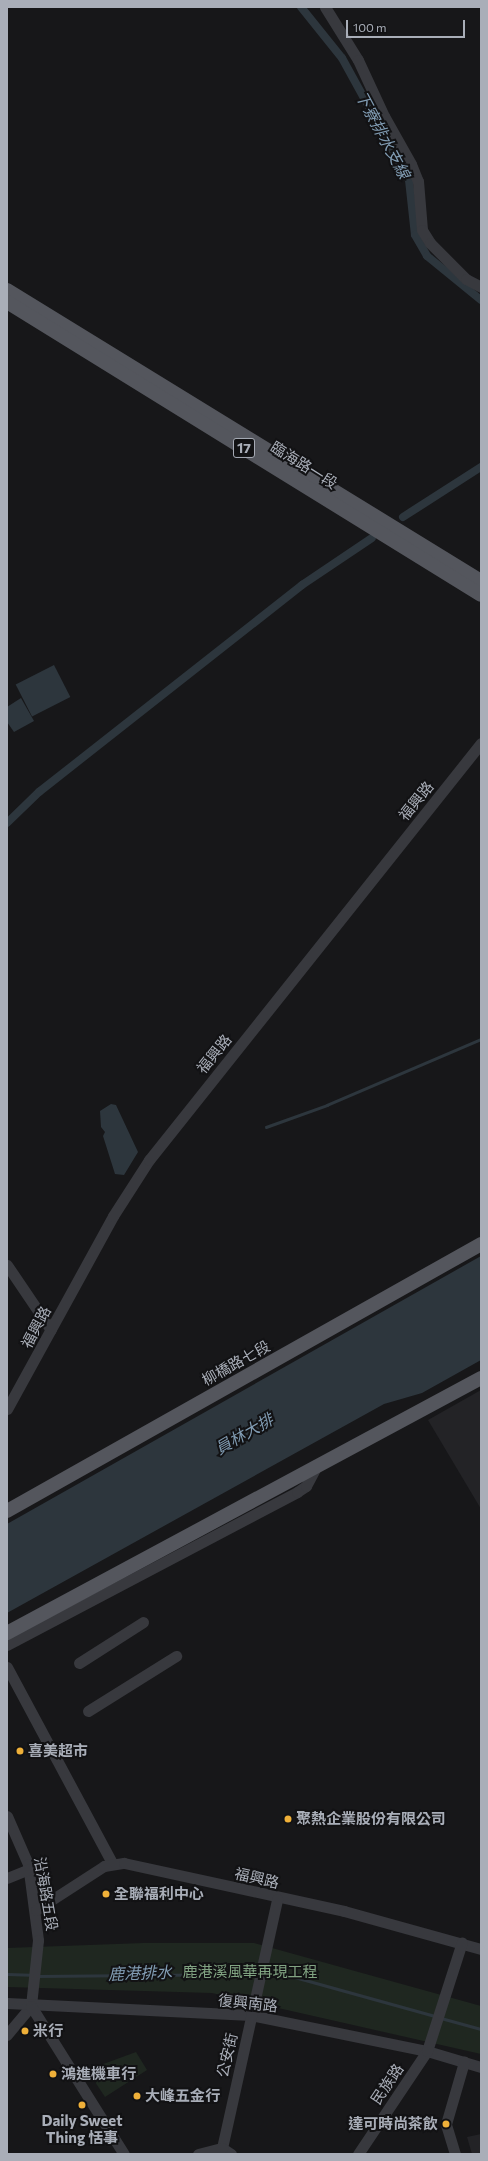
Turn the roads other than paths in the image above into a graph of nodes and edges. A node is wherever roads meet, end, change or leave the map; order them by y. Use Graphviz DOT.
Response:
graph roads {
  1 [pos="325,7"];
  2 [pos="481,287"];
  3 [pos="7,290"];
  4 [pos="7,302"];
  5 [pos="481,580"];
  6 [pos="481,594"];
  7 [pos="481,743"];
  8 [pos="481,1244"];
  9 [pos="7,1265"];
  10 [pos="51,1330"];
  11 [pos="481,1378"];
  12 [pos="7,1410"];
  13 [pos="315,1469"];
  14 [pos="7,1511"];
  15 [pos="143,1622"];
  16 [pos="7,1633"];
  17 [pos="7,1645"];
  18 [pos="176,1656"];
  19 [pos="79,1663"];
  20 [pos="7,1667"];
  21 [pos="88,1711"];
  22 [pos="7,1816"];
  23 [pos="112,1863"];
  24 [pos="29,1869"];
  25 [pos="7,1878"];
  26 [pos="277,1899"];
  27 [pos="36,1910"];
  28 [pos="462,1942"];
  29 [pos="481,1949"];
  30 [pos="7,2003"];
  31 [pos="31,2006"];
  32 [pos="251,2015"];
  33 [pos="7,2035"];
  34 [pos="427,2051"];
  35 [pos="464,2062"];
  36 [pos="481,2067"];
  37 [pos="222,2148"];
  38 [pos="124,2154"];
  39 [pos="198,2154"];
  40 [pos="231,2154"];
  41 [pos="358,2154"];
  42 [pos="455,2154"];
  1 -- 2 [label="street"];
  3 -- 5 [label="main road, 臨海路一段 / 17"];
  4 -- 6 [label="main road, 臨海路一段 / 17"];
  7 -- 10 [label="street, 福興路"];
  8 -- 14 [label="main road, 柳橋路七段"];
  9 -- 10 [label="street"];
  10 -- 12 [label="street, 福興路"];
  11 -- 13 [label="main road"];
  13 -- 16 [label="main road"];
  13 -- 17 [label="street"];
  15 -- 19 [label="street"];
  18 -- 21 [label="street"];
  20 -- 23 [label="street"];
  22 -- 24 [label="street, 沿海路五段"];
  23 -- 26 [label="street, 福興路"];
  23 -- 27 [label="street"];
  24 -- 25 [label="street"];
  24 -- 27 [label="street, 沿海路五段"];
  26 -- 28 [label="street, 福興路"];
  26 -- 32 [label="street, 公安街"];
  27 -- 31 [label="street, 沿海路五段"];
  28 -- 29 [label="street, 福興路"];
  28 -- 34 [label="street, 民族路"];
  30 -- 31 [label="street, 復興南路"];
  31 -- 32 [label="street, 復興南路"];
  31 -- 33 [label="street"];
  31 -- 38 [label="street"];
  32 -- 34 [label="street, 復興南路"];
  32 -- 37 [label="street, 公安街"];
  34 -- 35 [label="street, 復興南路"];
  34 -- 41 [label="street, 民族路"];
  35 -- 36 [label="street, 復興南路"];
  35 -- 42 [label="street"];
  37 -- 39 [label="street"];
  37 -- 40 [label="street"];
}
